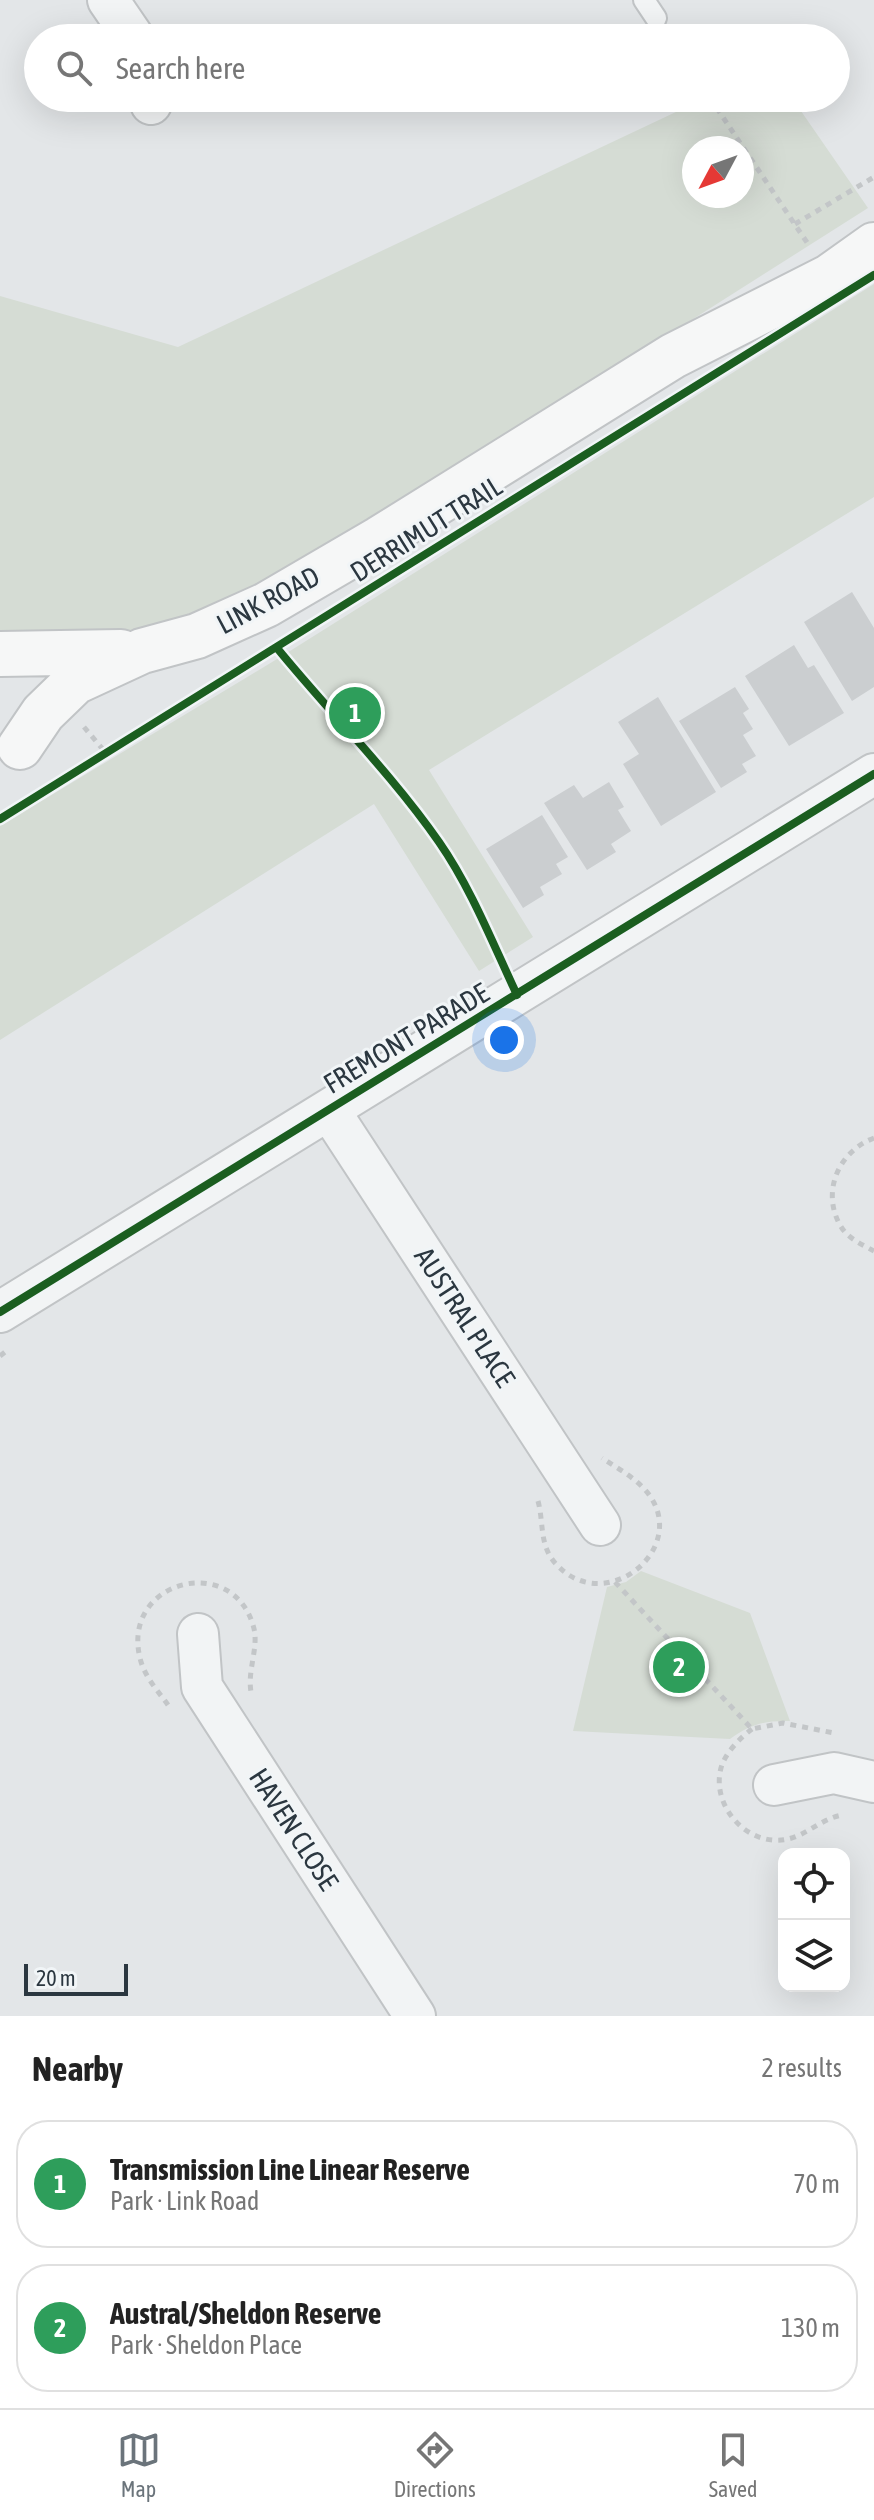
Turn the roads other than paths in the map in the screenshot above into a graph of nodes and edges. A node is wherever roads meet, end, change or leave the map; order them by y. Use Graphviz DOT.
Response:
graph roads {
  1 [pos="108,0"];
  2 [pos="644,0"];
  3 [pos="656,18"];
  4 [pos="124,24"];
  5 [pos="874,219"];
  6 [pos="874,245"];
  7 [pos="673,356"];
  8 [pos="142,651"];
  9 [pos="0,656"];
  10 [pos="10,757"];
  11 [pos="874,774"];
  12 [pos="329,1110"];
  13 [pos="0,1312"];
  14 [pos="600,1525"];
  15 [pos="198,1634"];
  16 [pos="874,1782"];
  17 [pos="774,1785"];
  18 [pos="415,2016"];
  1 -- 4 [label="street"];
  2 -- 3 [label="lane"];
  5 -- 7 [label="street, LINK ROAD"];
  6 -- 7 [label="street, LINK ROAD"];
  7 -- 8 [label="street, LINK ROAD"];
  8 -- 9 [label="street, LINK ROAD"];
  8 -- 10 [label="street, LINK ROAD"];
  9 -- 10 [label="street"];
  11 -- 12 [label="street, FREMONT PARADE"];
  12 -- 13 [label="street, FREMONT PARADE"];
  12 -- 14 [label="street, AUSTRAL PLACE"];
  15 -- 18 [label="street, HAVEN CLOSE"];
  16 -- 17 [label="street"];
}
